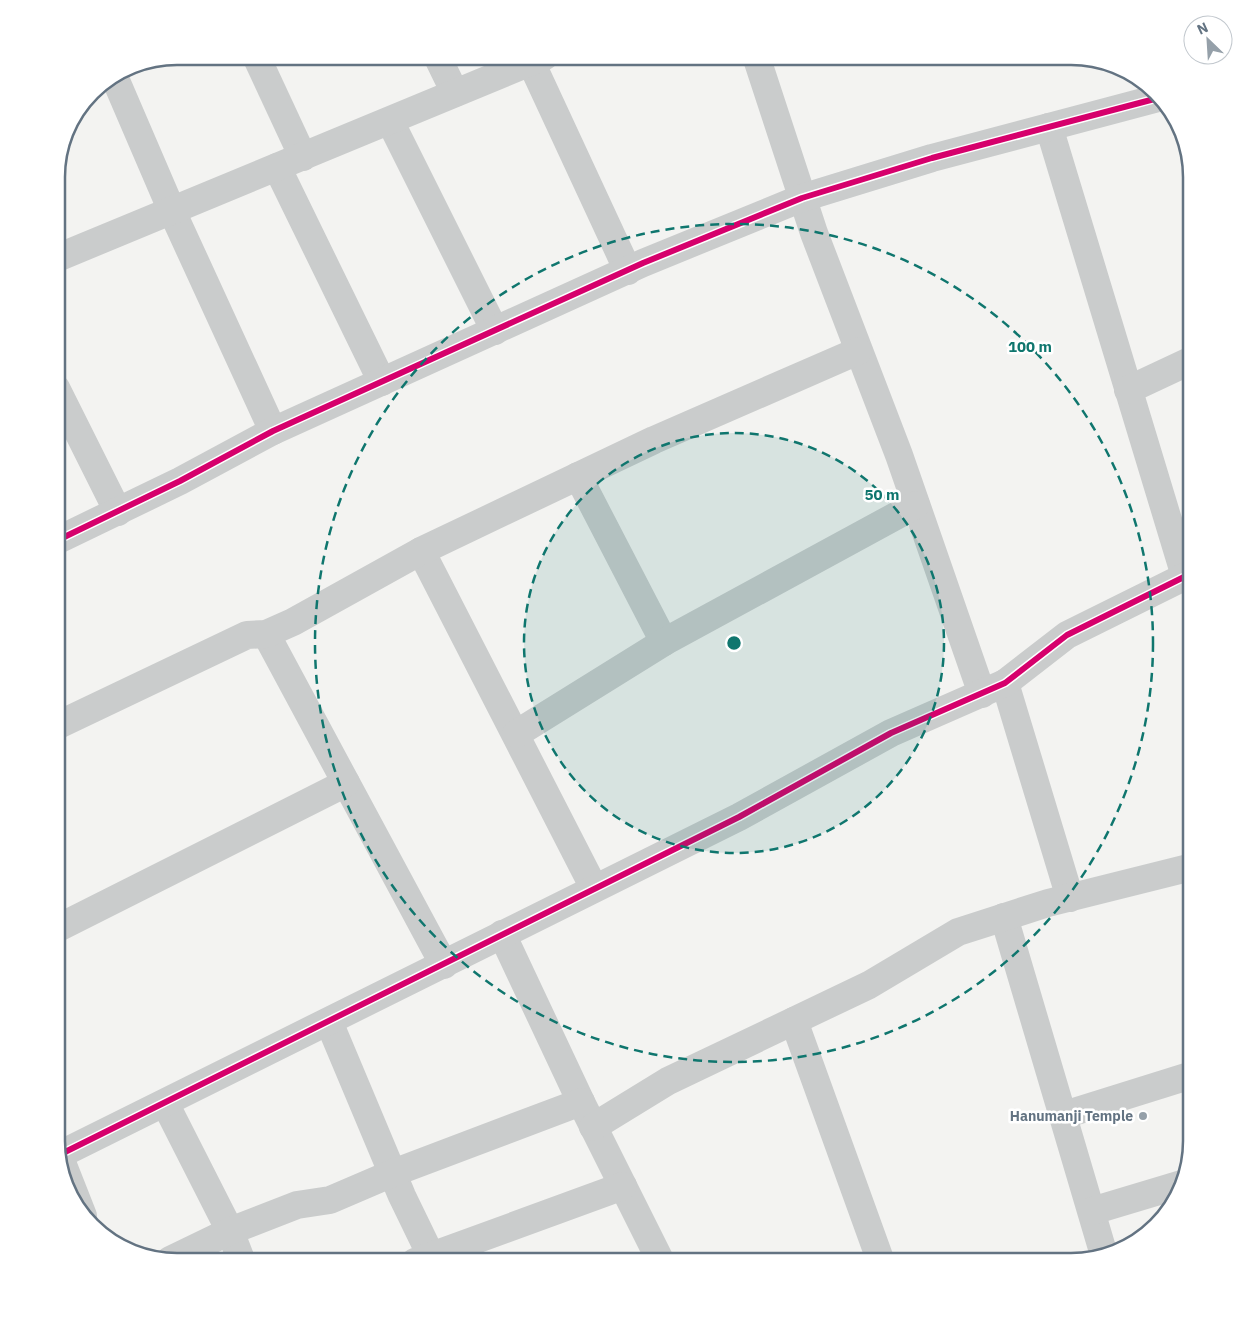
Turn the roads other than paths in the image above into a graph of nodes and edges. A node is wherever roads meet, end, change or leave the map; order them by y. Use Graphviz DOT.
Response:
graph roads {
  1 [pos="260,65"];
  2 [pos="441,65"];
  3 [pos="524,65"];
  4 [pos="541,65"];
  5 [pos="759,65"];
  6 [pos="117,83"];
  7 [pos="455,94"];
  8 [pos="1152,100"];
  9 [pos="390,121"];
  10 [pos="1049,127"];
  11 [pos="303,157"];
  12 [pos="277,167"];
  13 [pos="802,198"];
  14 [pos="172,211"];
  15 [pos="65,254"];
  16 [pos="628,271"];
  17 [pos="495,331"];
  18 [pos="858,351"];
  19 [pos="1183,364"];
  20 [pos="382,382"];
  21 [pos="1128,390"];
  22 [pos="65,406"];
  23 [pos="273,431"];
  24 [pos="578,476"];
  25 [pos="916,505"];
  26 [pos="118,512"];
  27 [pos="65,537"];
  28 [pos="421,551"];
  29 [pos="1183,560"];
  30 [pos="1183,577"];
  31 [pos="266,634"];
  32 [pos="664,642"];
  33 [pos="994,688"];
  34 [pos="65,722"];
  35 [pos="516,734"];
  36 [pos="346,783"];
  37 [pos="1183,869"];
  38 [pos="594,888"];
  39 [pos="1070,898"];
  40 [pos="1004,917"];
  41 [pos="65,924"];
  42 [pos="502,934"];
  43 [pos="444,965"];
  44 [pos="794,1021"];
  45 [pos="329,1022"];
  46 [pos="1183,1078"];
  47 [pos="581,1102"];
  48 [pos="165,1103"];
  49 [pos="1064,1115"];
  50 [pos="593,1127"];
  51 [pos="66,1152"];
  52 [pos="393,1173"];
  53 [pos="623,1186"];
  54 [pos="1173,1187"];
  55 [pos="1092,1211"];
  56 [pos="230,1231"];
  57 [pos="1102,1248"];
  58 [pos="184,1253"];
  59 [pos="239,1253"];
  60 [pos="423,1253"];
  61 [pos="445,1253"];
  62 [pos="656,1253"];
  63 [pos="878,1253"];
  1 -- 11 [label="street"];
  2 -- 7 [label="street"];
  3 -- 7 [label="street"];
  4 -- 16 [label="street"];
  5 -- 13 [label="street"];
  6 -- 14 [label="street"];
  7 -- 9 [label="street"];
  8 -- 10 [label="street"];
  9 -- 11 [label="street"];
  9 -- 17 [label="street"];
  10 -- 13 [label="street"];
  10 -- 21 [label="street"];
  11 -- 12 [label="street"];
  12 -- 14 [label="street"];
  12 -- 20 [label="street"];
  13 -- 16 [label="street"];
  13 -- 18 [label="street"];
  14 -- 15 [label="street"];
  14 -- 23 [label="street"];
  16 -- 17 [label="street"];
  17 -- 20 [label="street"];
  18 -- 24 [label="street"];
  18 -- 25 [label="street"];
  19 -- 21 [label="street"];
  20 -- 23 [label="street"];
  21 -- 29 [label="street"];
  22 -- 26 [label="street"];
  23 -- 26 [label="street"];
  24 -- 28 [label="street"];
  24 -- 32 [label="street"];
  25 -- 32 [label="street"];
  25 -- 33 [label="street"];
  26 -- 27 [label="street"];
  28 -- 31 [label="street"];
  28 -- 35 [label="street"];
  30 -- 33 [label="street"];
  31 -- 34 [label="street"];
  31 -- 36 [label="street"];
  32 -- 35 [label="street"];
  33 -- 38 [label="street"];
  33 -- 39 [label="street"];
  35 -- 38 [label="street"];
  36 -- 41 [label="street"];
  36 -- 43 [label="street"];
  37 -- 39 [label="street"];
  38 -- 42 [label="street"];
  39 -- 40 [label="street"];
  40 -- 44 [label="street"];
  40 -- 49 [label="street"];
  42 -- 43 [label="street"];
  42 -- 47 [label="street"];
  43 -- 45 [label="street"];
  44 -- 50 [label="street"];
  44 -- 63 [label="street"];
  45 -- 48 [label="street"];
  45 -- 52 [label="street"];
  46 -- 49 [label="street"];
  47 -- 50 [label="street"];
  47 -- 52 [label="street"];
  48 -- 51 [label="street"];
  48 -- 56 [label="street"];
  49 -- 55 [label="street"];
  50 -- 53 [label="street"];
  52 -- 56 [label="street"];
  52 -- 60 [label="street"];
  53 -- 61 [label="street"];
  53 -- 62 [label="street"];
  54 -- 55 [label="street"];
  55 -- 57 [label="street"];
  56 -- 58 [label="street"];
  56 -- 59 [label="street"];
}
